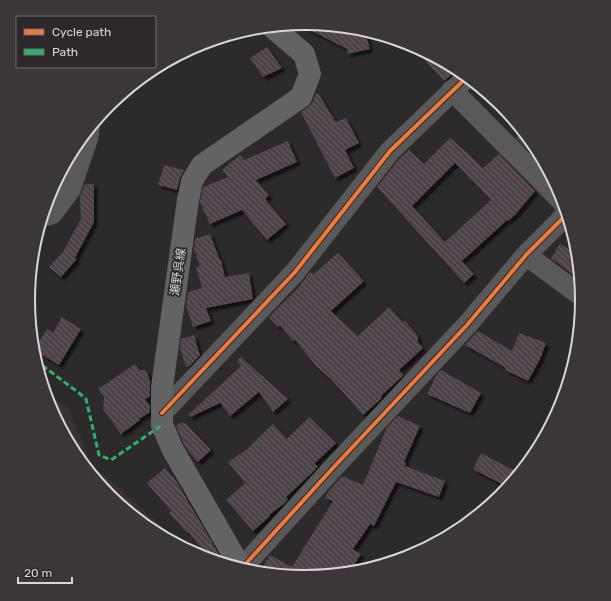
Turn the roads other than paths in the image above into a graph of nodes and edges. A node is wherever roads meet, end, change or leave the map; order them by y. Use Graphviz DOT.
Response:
graph roads {
  1 [pos="278,32"];
  2 [pos="463,81"];
  3 [pos="452,90"];
  4 [pos="86,143"];
  5 [pos="553,191"];
  6 [pos="49,215"];
  7 [pos="563,218"];
  8 [pos="526,255"];
  9 [pos="575,291"];
  10 [pos="162,413"];
  11 [pos="238,563"];
  12 [pos="246,564"];
  1 -- 10 [label="main road, 瀬野呉線"];
  2 -- 3 [label="street"];
  3 -- 5 [label="street"];
  3 -- 10 [label="street"];
  4 -- 6 [label="street"];
  7 -- 8 [label="street"];
  8 -- 9 [label="street"];
  8 -- 12 [label="street"];
  10 -- 11 [label="main road, 瀬野呉線"];
}
